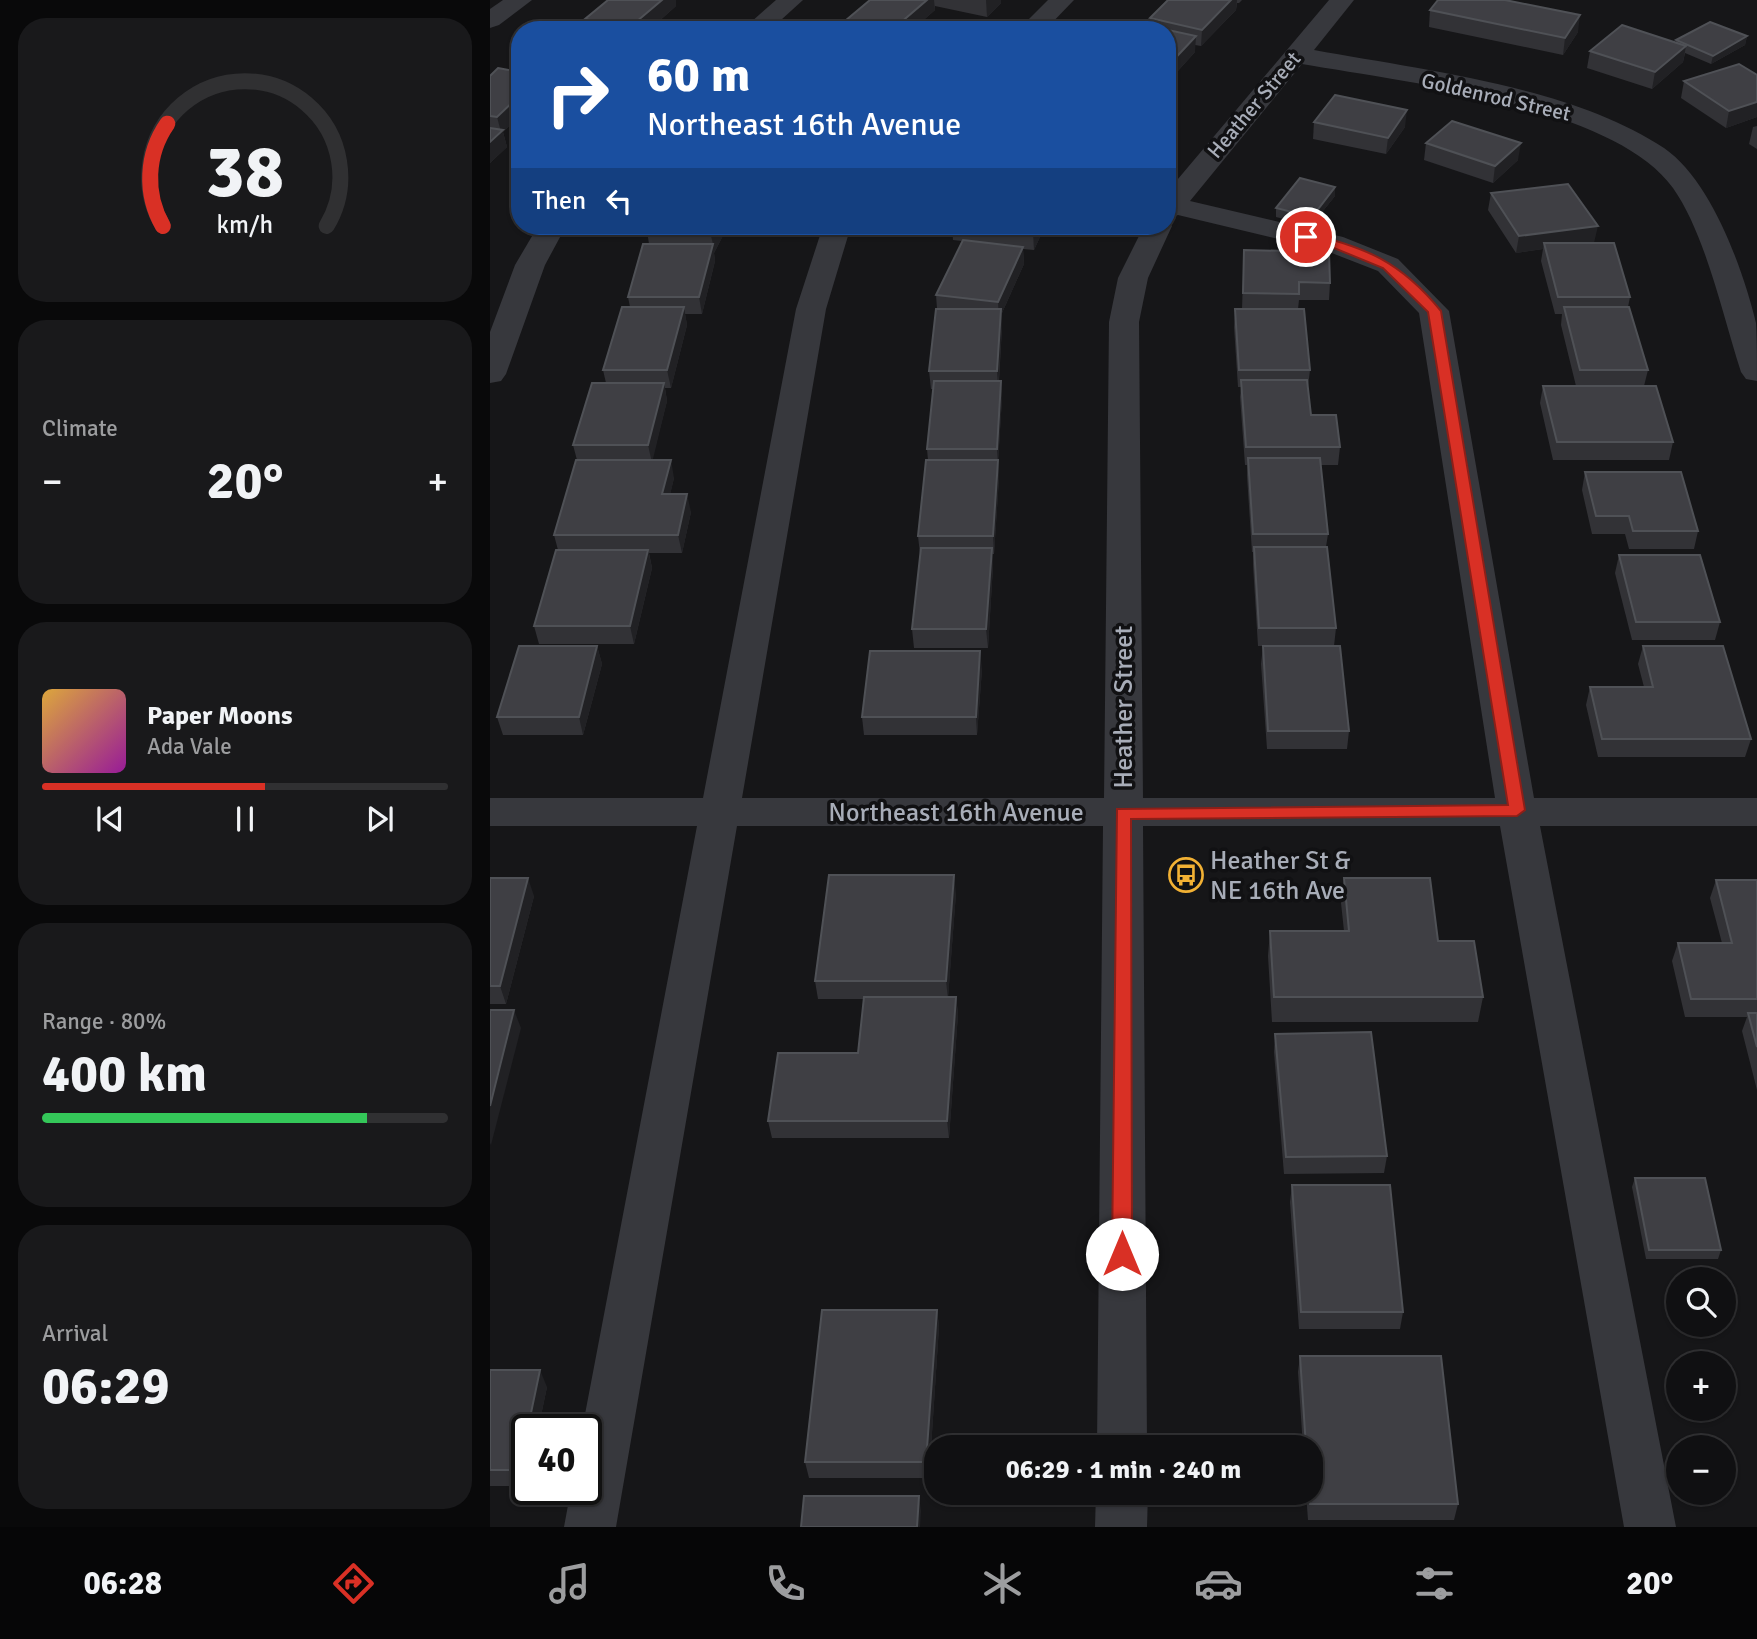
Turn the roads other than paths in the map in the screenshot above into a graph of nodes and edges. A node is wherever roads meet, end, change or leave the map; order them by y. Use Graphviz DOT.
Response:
graph roads {
  1 [pos="520,0"];
  2 [pos="791,0"];
  3 [pos="1062,0"];
  4 [pos="1342,0"];
  5 [pos="490,20"];
  6 [pos="765,21"];
  7 [pos="1040,21"];
  8 [pos="1296,55"];
  9 [pos="1176,201"];
  10 [pos="1176,216"];
  11 [pos="547,235"];
  12 [pos="834,235"];
  13 [pos="1154,235"];
  14 [pos="1757,372"];
  15 [pos="490,374"];
  16 [pos="722,810"];
  17 [pos="1517,810"];
  18 [pos="490,812"];
  19 [pos="1757,812"];
  20 [pos="1123,813"];
  21 [pos="1122,1435"];
  22 [pos="1122,1505"];
  23 [pos="590,1527"];
  24 [pos="1121,1527"];
  25 [pos="1650,1527"];
  1 -- 5 [label="street"];
  2 -- 6 [label="street"];
  3 -- 7 [label="street"];
  4 -- 8 [label="street, Heather Street"];
  8 -- 9 [label="street, Heather Street"];
  8 -- 14 [label="street, Goldenrod Street"];
  10 -- 17 [label="street"];
  11 -- 15 [label="street"];
  12 -- 16 [label="street"];
  13 -- 20 [label="street, Heather Street"];
  16 -- 18 [label="street, Northeast 16th Avenue"];
  16 -- 20 [label="street, Northeast 16th Avenue"];
  16 -- 23 [label="street"];
  17 -- 19 [label="street, Northeast 16th Avenue"];
  17 -- 20 [label="street, Northeast 16th Avenue"];
  17 -- 25 [label="street"];
  20 -- 21 [label="street, Heather Street"];
  22 -- 24 [label="street"];
}
